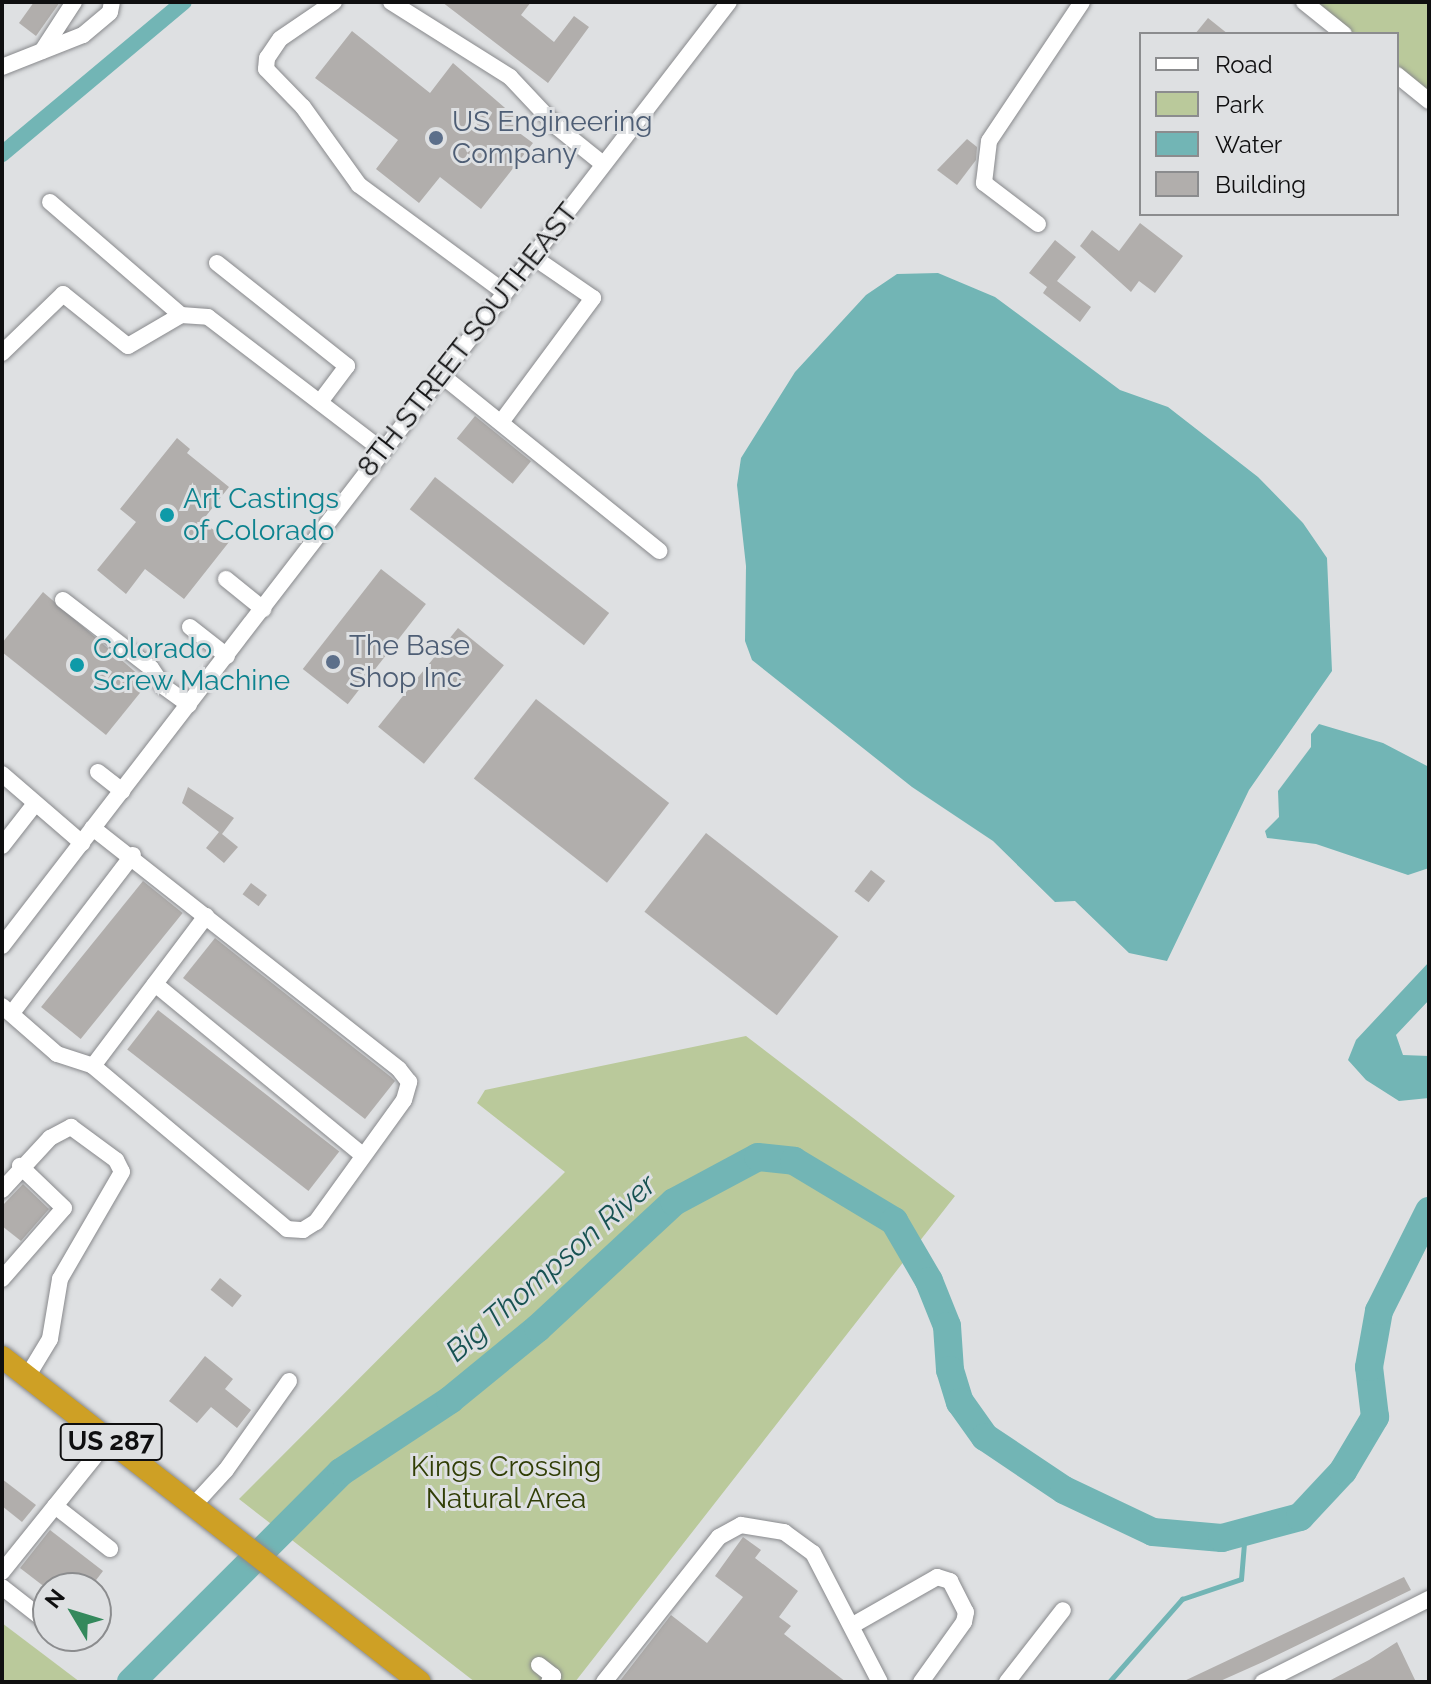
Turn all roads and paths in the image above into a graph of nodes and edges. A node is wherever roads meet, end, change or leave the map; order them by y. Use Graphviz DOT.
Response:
graph roads {
  1 [pos="74,2"];
  2 [pos="112,2"];
  3 [pos="334,2"];
  4 [pos="391,2"];
  5 [pos="729,2"];
  6 [pos="1082,2"];
  7 [pos="1304,2"];
  8 [pos="1342,32"];
  9 [pos="42,51"];
  10 [pos="2,67"];
  11 [pos="1399,77"];
  12 [pos="1429,101"];
  13 [pos="603,164"];
  14 [pos="50,202"];
  15 [pos="1038,224"];
  16 [pos="532,256"];
  17 [pos="217,263"];
  18 [pos="504,292"];
  19 [pos="181,315"];
  20 [pos="2,353"];
  21 [pos="440,374"];
  22 [pos="320,402"];
  23 [pos="502,421"];
  24 [pos="382,450"];
  25 [pos="659,551"];
  26 [pos="226,579"];
  27 [pos="63,600"];
  28 [pos="263,609"];
  29 [pos="190,627"];
  30 [pos="227,656"];
  31 [pos="189,705"];
  32 [pos="98,772"];
  33 [pos="2,774"];
  34 [pos="122,791"];
  35 [pos="34,805"];
  36 [pos="93,828"];
  37 [pos="82,843"];
  38 [pos="2,846"];
  39 [pos="133,855"];
  40 [pos="206,916"];
  41 [pos="3,942"];
  42 [pos="155,984"];
  43 [pos="7,1010"];
  44 [pos="93,1066"];
  45 [pos="361,1154"];
  46 [pos="20,1166"];
  47 [pos="2,1190"];
  48 [pos="2,1279"];
  49 [pos="2,1357"];
  50 [pos="27,1377"];
  51 [pos="289,1381"];
  52 [pos="108,1440"];
  53 [pos="55,1506"];
  54 [pos="192,1507"];
  55 [pos="110,1549"];
  56 [pos="2,1572"];
  57 [pos="2,1587"];
  58 [pos="1429,1599"];
  59 [pos="32,1610"];
  60 [pos="1063,1610"];
  61 [pos="853,1625"];
  62 [pos="539,1665"];
  63 [pos="420,1682"];
  64 [pos="549,1682"];
  65 [pos="604,1682"];
  66 [pos="880,1682"];
  67 [pos="921,1682"];
  68 [pos="1007,1682"];
  69 [pos="1263,1682"];
  1 -- 9 [label="street"];
  2 -- 9 [label="street"];
  3 -- 18 [label="street"];
  4 -- 13 [label="street"];
  5 -- 13 [label="street, 8TH STREET SOUTHEAST"];
  6 -- 15 [label="street"];
  7 -- 8 [label="street"];
  9 -- 10 [label="street"];
  11 -- 12 [label="street"];
  13 -- 16 [label="street, 8TH STREET SOUTHEAST"];
  14 -- 19 [label="street"];
  16 -- 18 [label="street, 8TH STREET SOUTHEAST"];
  16 -- 23 [label="street"];
  17 -- 22 [label="street"];
  18 -- 21 [label="street, 8TH STREET SOUTHEAST"];
  19 -- 20 [label="street"];
  19 -- 22 [label="street"];
  21 -- 23 [label="street"];
  21 -- 24 [label="street, 8TH STREET SOUTHEAST"];
  22 -- 24 [label="street"];
  23 -- 25 [label="street"];
  24 -- 28 [label="street, 8TH STREET SOUTHEAST"];
  26 -- 28 [label="street"];
  27 -- 31 [label="street"];
  28 -- 30 [label="street, 8TH STREET SOUTHEAST"];
  29 -- 30 [label="street"];
  30 -- 31 [label="street, 8TH STREET SOUTHEAST"];
  31 -- 34 [label="street, 8TH STREET SOUTHEAST"];
  32 -- 34 [label="street"];
  33 -- 35 [label="street"];
  34 -- 36 [label="street, 8TH STREET SOUTHEAST"];
  35 -- 37 [label="street"];
  35 -- 38 [label="street"];
  36 -- 37 [label="street, 8TH STREET SOUTHEAST"];
  36 -- 39 [label="street"];
  37 -- 41 [label="street, 8TH STREET SOUTHEAST"];
  39 -- 40 [label="street"];
  39 -- 43 [label="street"];
  40 -- 42 [label="street"];
  40 -- 45 [label="street"];
  42 -- 44 [label="street"];
  42 -- 45 [label="street"];
  43 -- 44 [label="street"];
  44 -- 45 [label="street"];
  46 -- 47 [label="street"];
  46 -- 48 [label="street"];
  46 -- 50 [label="street"];
  49 -- 50 [label="highway, US 287"];
  50 -- 52 [label="highway, US 287"];
  51 -- 54 [label="street"];
  52 -- 53 [label="street"];
  52 -- 54 [label="highway, US 287"];
  53 -- 55 [label="street"];
  53 -- 56 [label="street"];
  54 -- 63 [label="highway, US 287"];
  57 -- 59 [label="street"];
  58 -- 69 [label="street"];
  60 -- 68 [label="street"];
  61 -- 65 [label="street"];
  61 -- 66 [label="street"];
  61 -- 67 [label="street"];
  62 -- 64 [label="street"];
}
